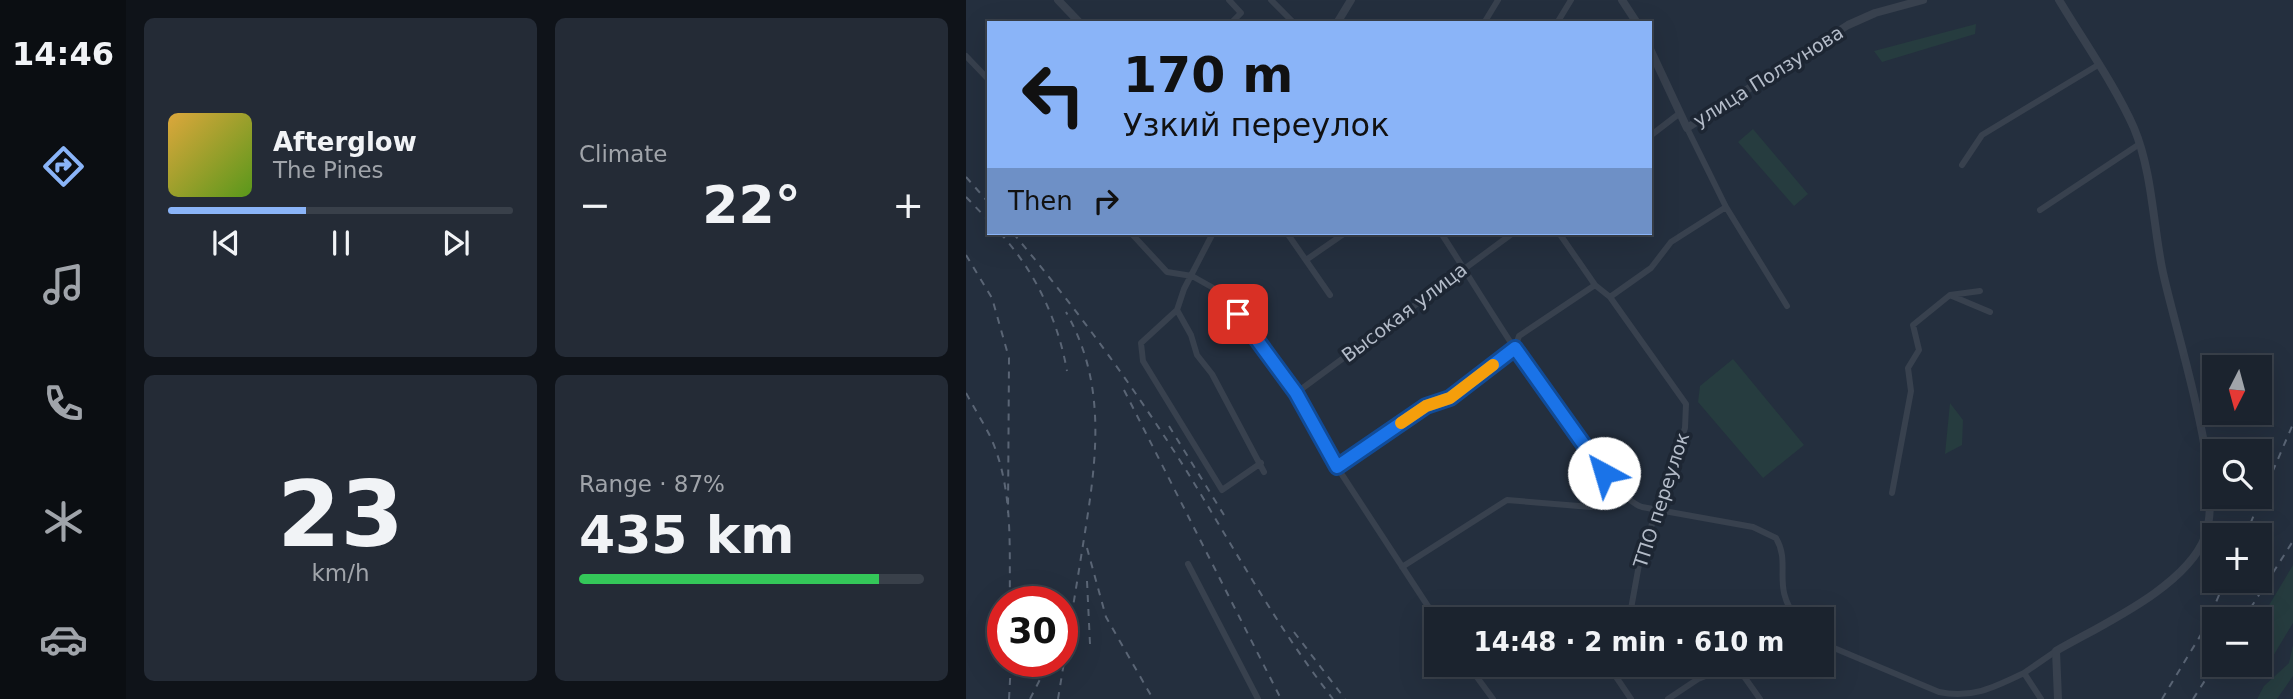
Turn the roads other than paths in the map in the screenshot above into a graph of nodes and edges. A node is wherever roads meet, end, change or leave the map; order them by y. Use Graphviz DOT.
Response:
graph roads {
  1 [pos="1058,0"];
  2 [pos="1229,0"];
  3 [pos="1271,0"];
  4 [pos="1351,0"];
  5 [pos="1572,0"];
  6 [pos="1622,0"];
  7 [pos="1923,0"];
  8 [pos="2060,0"];
  9 [pos="1496,1"];
  10 [pos="1078,21"];
  11 [pos="1233,21"];
  12 [pos="1292,21"];
  13 [pos="1338,21"];
  14 [pos="1485,21"];
  15 [pos="1558,21"];
  16 [pos="1636,21"];
  17 [pos="1652,53"];
  18 [pos="966,56"];
  19 [pos="2098,65"];
  20 [pos="987,78"];
  21 [pos="1680,113"];
  22 [pos="1687,128"];
  23 [pos="1652,134"];
  24 [pos="2138,145"];
  25 [pos="1962,165"];
  26 [pos="1726,206"];
  27 [pos="2040,210"];
  28 [pos="1133,235"];
  29 [pos="1212,235"];
  30 [pos="1288,235"];
  31 [pos="1342,235"];
  32 [pos="1442,235"];
  33 [pos="1510,235"];
  34 [pos="1560,235"];
  35 [pos="1306,260"];
  36 [pos="1464,267"];
  37 [pos="1192,276"];
  38 [pos="1595,285"];
  39 [pos="1980,291"];
  40 [pos="1330,295"];
  41 [pos="1950,295"];
  42 [pos="1610,297"];
  43 [pos="1787,306"];
  44 [pos="1177,310"];
  45 [pos="1990,312"];
  46 [pos="1515,348"];
  47 [pos="1296,393"];
  48 [pos="1261,463"];
  49 [pos="1337,467"];
  50 [pos="1264,472"];
  51 [pos="1617,489"];
  52 [pos="1892,493"];
  53 [pos="1657,511"];
  54 [pos="1188,564"];
  55 [pos="1402,567"];
  56 [pos="1428,607"];
  57 [pos="1631,607"];
  58 [pos="1788,607"];
  59 [pos="1834,648"];
  60 [pos="2056,651"];
  61 [pos="2024,673"];
  62 [pos="1477,677"];
  63 [pos="1616,677"];
  64 [pos="1703,677"];
  65 [pos="1744,677"];
  66 [pos="1956,698"];
  67 [pos="1258,699"];
  68 [pos="1493,699"];
  69 [pos="1631,699"];
  70 [pos="1668,699"];
  71 [pos="1760,699"];
  72 [pos="2041,699"];
  73 [pos="2057,699"];
  1 -- 10 [label="street"];
  2 -- 11 [label="street"];
  3 -- 12 [label="street"];
  4 -- 13 [label="street"];
  5 -- 15 [label="street"];
  6 -- 16 [label="street"];
  7 -- 22 [label="street, улица Ползунова"];
  8 -- 19 [label="street"];
  9 -- 14 [label="street"];
  17 -- 21 [label="street"];
  18 -- 20 [label="street"];
  19 -- 24 [label="street"];
  19 -- 25 [label="street"];
  21 -- 22 [label="street"];
  21 -- 23 [label="street"];
  22 -- 26 [label="street, улица Ползунова"];
  24 -- 27 [label="street"];
  24 -- 60 [label="street"];
  26 -- 42 [label="street"];
  26 -- 43 [label="street, улица Ползунова"];
  28 -- 37 [label="street"];
  29 -- 37 [label="street"];
  30 -- 35 [label="street"];
  31 -- 35 [label="street"];
  32 -- 36 [label="street"];
  33 -- 36 [label="street, Высокая улица"];
  34 -- 38 [label="street, ТПО переулок"];
  35 -- 40 [label="street"];
  36 -- 46 [label="street"];
  36 -- 47 [label="street, Высокая улица"];
  37 -- 44 [label="street"];
  37 -- 47 [label="street"];
  38 -- 42 [label="street, ТПО переулок"];
  38 -- 46 [label="street"];
  39 -- 41 [label="street"];
  41 -- 45 [label="street"];
  41 -- 52 [label="street"];
  42 -- 53 [label="street, ТПО переулок"];
  44 -- 48 [label="street"];
  44 -- 48 [label="street"];
  46 -- 49 [label="street"];
  46 -- 51 [label="street"];
  47 -- 49 [label="street"];
  48 -- 50 [label="street"];
  49 -- 55 [label="street"];
  51 -- 53 [label="street"];
  51 -- 55 [label="street"];
  53 -- 57 [label="street, ТПО переулок"];
  53 -- 58 [label="street"];
  54 -- 67 [label="street"];
  55 -- 56 [label="street"];
  59 -- 66 [label="street"];
  60 -- 61 [label="street"];
  60 -- 73 [label="street"];
  61 -- 66 [label="street"];
  61 -- 72 [label="street"];
  62 -- 68 [label="street"];
  63 -- 69 [label="street"];
  64 -- 70 [label="street"];
  65 -- 71 [label="street"];
}
